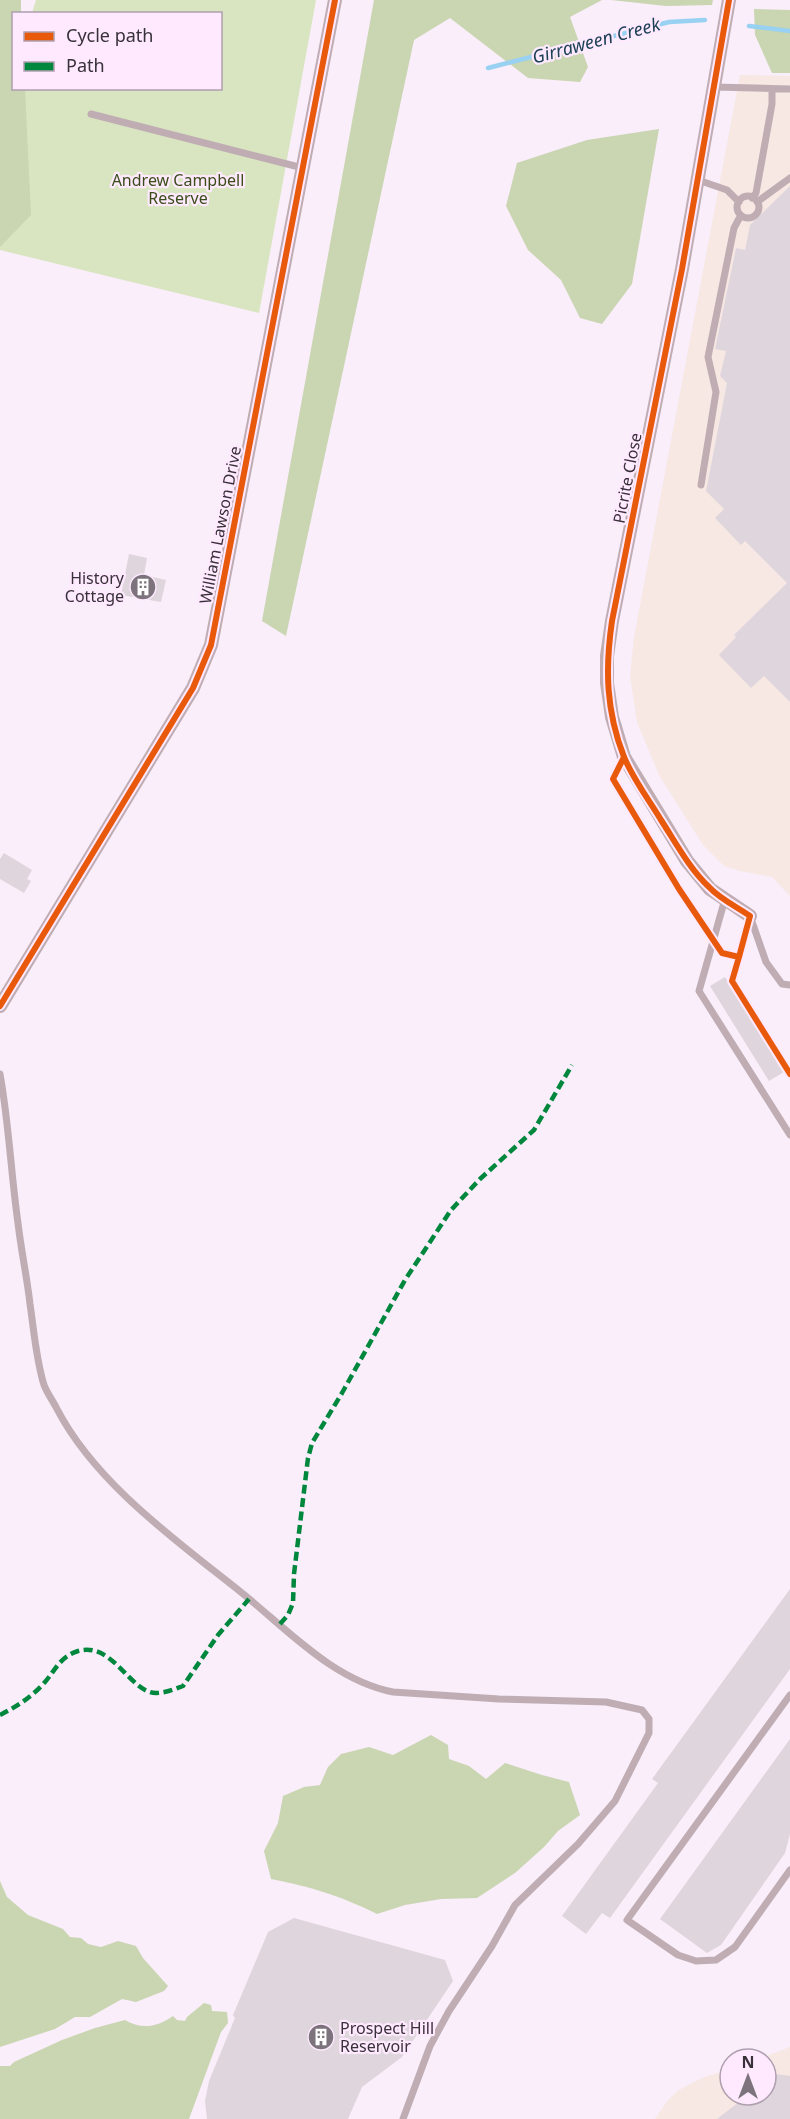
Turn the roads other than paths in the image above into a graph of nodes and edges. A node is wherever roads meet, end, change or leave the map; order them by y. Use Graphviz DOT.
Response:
graph roads {
  1 [pos="334,0"];
  2 [pos="729,0"];
  3 [pos="714,87"];
  4 [pos="772,89"];
  5 [pos="790,89"];
  6 [pos="91,114"];
  7 [pos="303,168"];
  8 [pos="790,178"];
  9 [pos="698,180"];
  10 [pos="755,200"];
  11 [pos="739,202"];
  12 [pos="741,215"];
  13 [pos="701,484"];
  14 [pos="725,899"];
  15 [pos="750,916"];
  16 [pos="790,985"];
  17 [pos="0,1006"];
  18 [pos="0,1074"];
  19 [pos="790,1135"];
  20 [pos="790,1695"];
  21 [pos="790,1870"];
  22 [pos="403,2119"];
  1 -- 7 [label="street, William Lawson Drive"];
  2 -- 3 [label="street, Picrite Close"];
  3 -- 4 [label="lane"];
  3 -- 9 [label="street, Picrite Close"];
  4 -- 5 [label="lane"];
  4 -- 10 [label="lane"];
  6 -- 7 [label="lane"];
  7 -- 17 [label="street, William Lawson Drive"];
  8 -- 10 [label="lane"];
  9 -- 11 [label="lane"];
  9 -- 14 [label="street, Picrite Close"];
  10 -- 11 [label="lane"];
  10 -- 12 [label="lane"];
  11 -- 12 [label="lane"];
  12 -- 13 [label="lane"];
  14 -- 15 [label="street, Picrite Close"];
  14 -- 19 [label="lane"];
  15 -- 16 [label="lane"];
  18 -- 22 [label="lane"];
  20 -- 21 [label="lane"];
}
